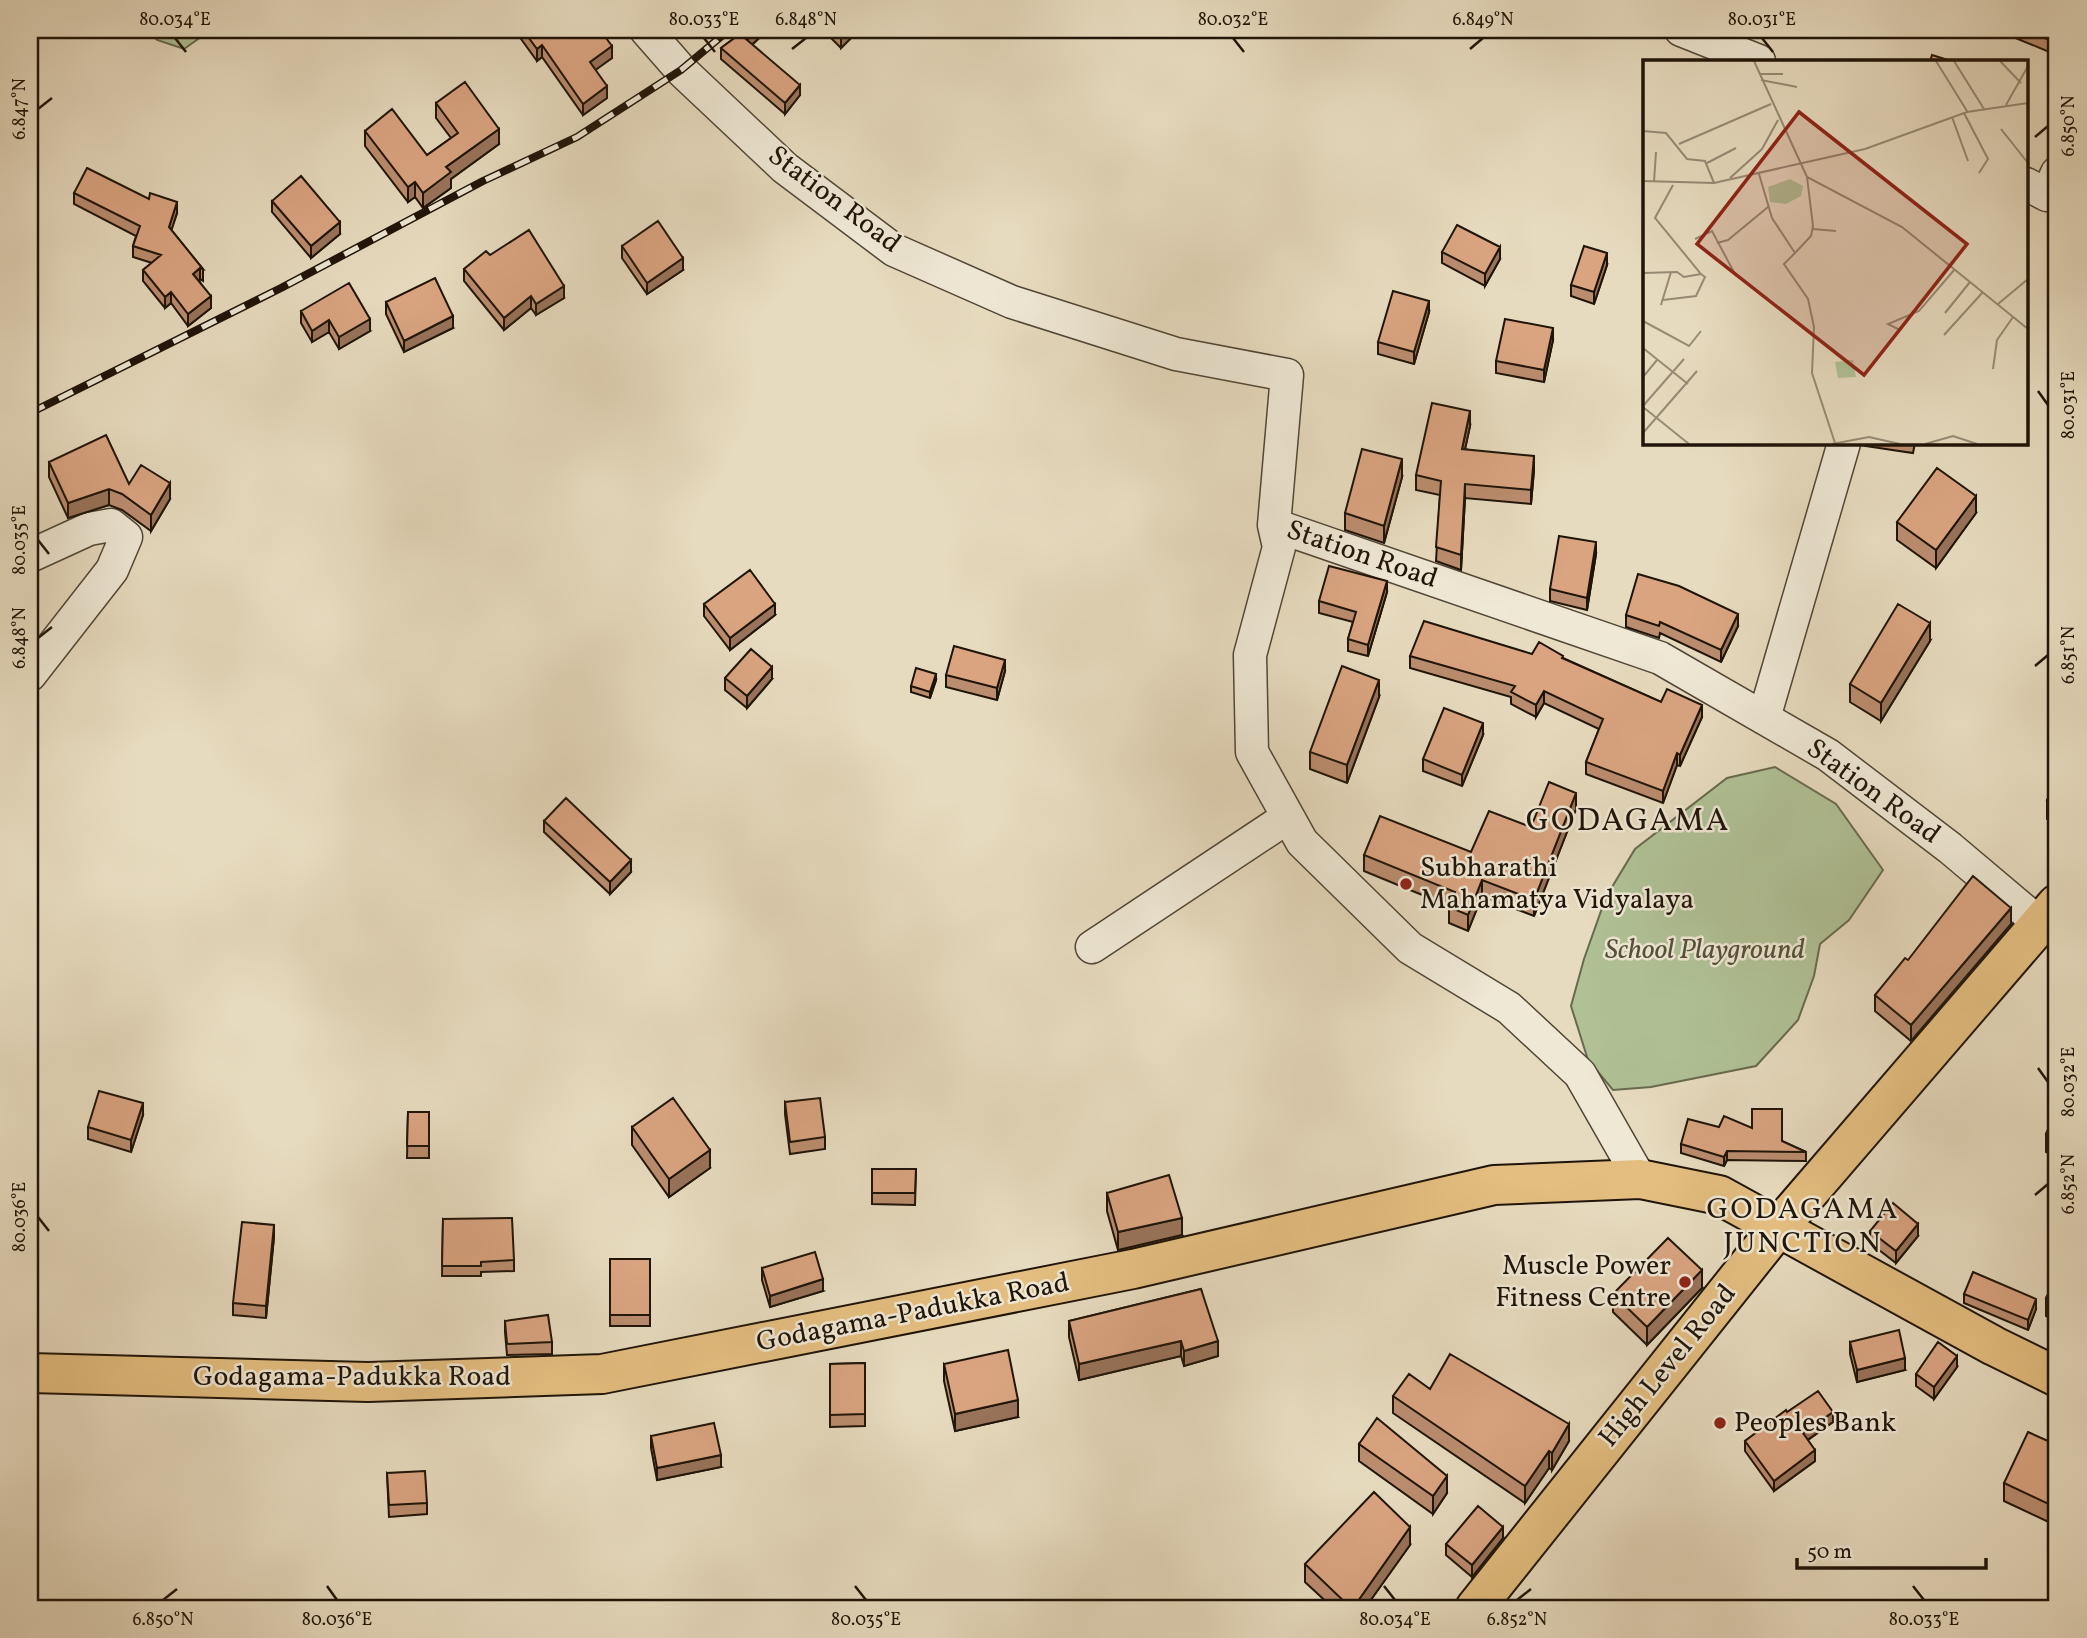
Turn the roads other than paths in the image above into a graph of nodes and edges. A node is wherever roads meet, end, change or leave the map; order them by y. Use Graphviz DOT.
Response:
graph roads {
  1 [pos="646,30"];
  2 [pos="1681,30"];
  3 [pos="1756,60"];
  4 [pos="2057,173"];
  5 [pos="2028,185"];
  6 [pos="1844,444"];
  7 [pos="1274,525"];
  8 [pos="30,556"];
  9 [pos="30,675"];
  10 [pos="1764,718"];
  11 [pos="1288,817"];
  12 [pos="2049,914"];
  13 [pos="1092,947"];
  14 [pos="1640,1179"];
  15 [pos="1778,1228"];
  16 [pos="30,1373"];
  17 [pos="2057,1377"];
  18 [pos="1475,1608"];
  1 -- 7 [label="street, Station Road"];
  2 -- 3 [label="street"];
  4 -- 5 [label="street"];
  6 -- 10 [label="street"];
  7 -- 10 [label="street, Station Road"];
  7 -- 11 [label="street"];
  8 -- 9 [label="street"];
  10 -- 12 [label="street, Station Road"];
  11 -- 13 [label="street"];
  11 -- 14 [label="street"];
  12 -- 15 [label="main road, High Level Road"];
  14 -- 15 [label="main road, Godagama-Padukka Road"];
  14 -- 16 [label="main road, Godagama-Padukka Road"];
  15 -- 17 [label="main road, Godagama-Padukka Road"];
  15 -- 18 [label="main road, High Level Road"];
}
